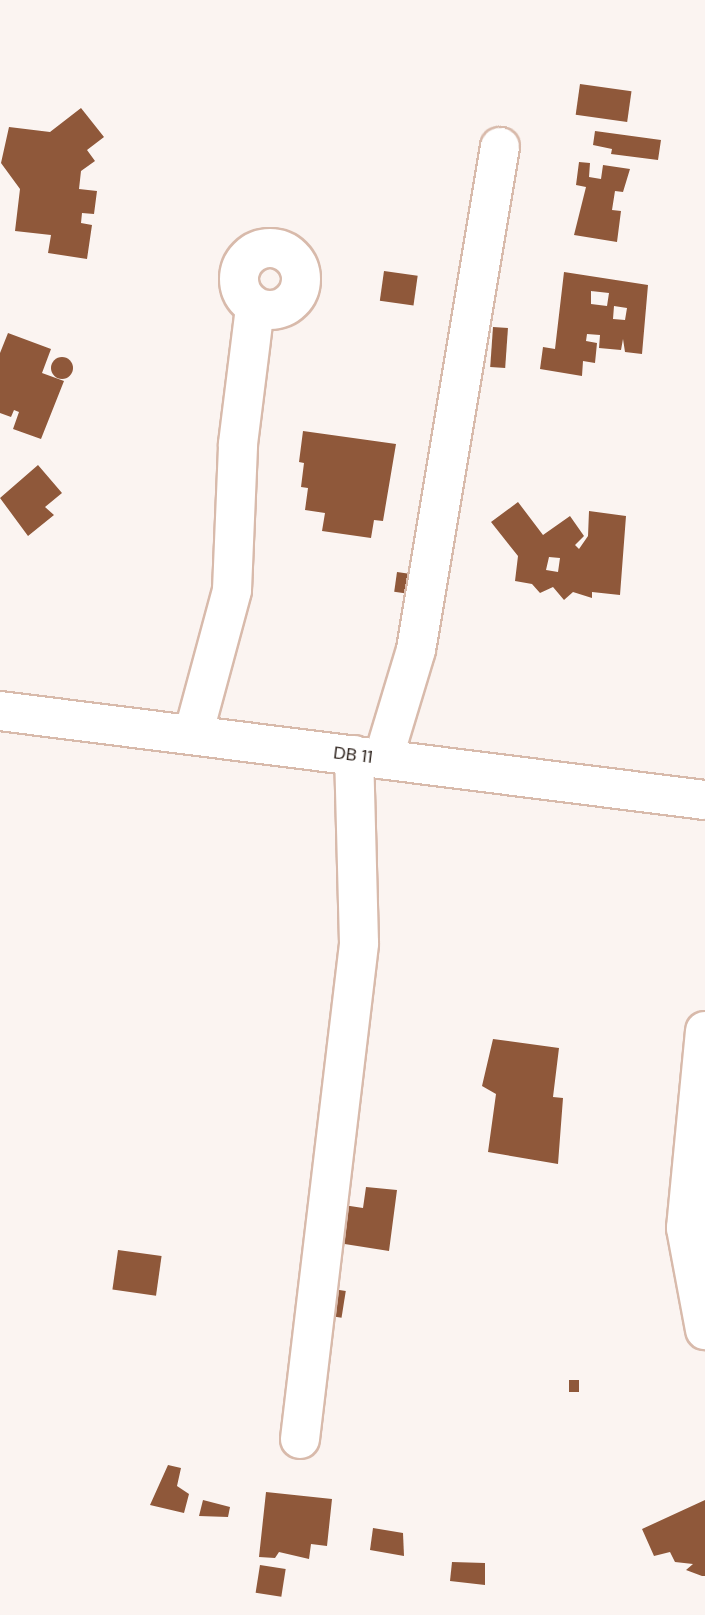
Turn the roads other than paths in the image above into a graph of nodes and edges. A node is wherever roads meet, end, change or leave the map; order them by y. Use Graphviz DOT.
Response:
graph roads {
  1 [pos="500,147"];
  2 [pos="255,307"];
  3 [pos="0,711"];
  4 [pos="193,735"];
  5 [pos="368,757"];
  6 [pos="705,800"];
  7 [pos="705,1031"];
  8 [pos="705,1330"];
  9 [pos="300,1439"];
  1 -- 5 [label="street"];
  2 -- 4 [label="street"];
  3 -- 4 [label="street, DB 11"];
  4 -- 5 [label="street, DB 11"];
  5 -- 6 [label="street, DB 11"];
  5 -- 9 [label="street"];
  7 -- 8 [label="street"];
}
